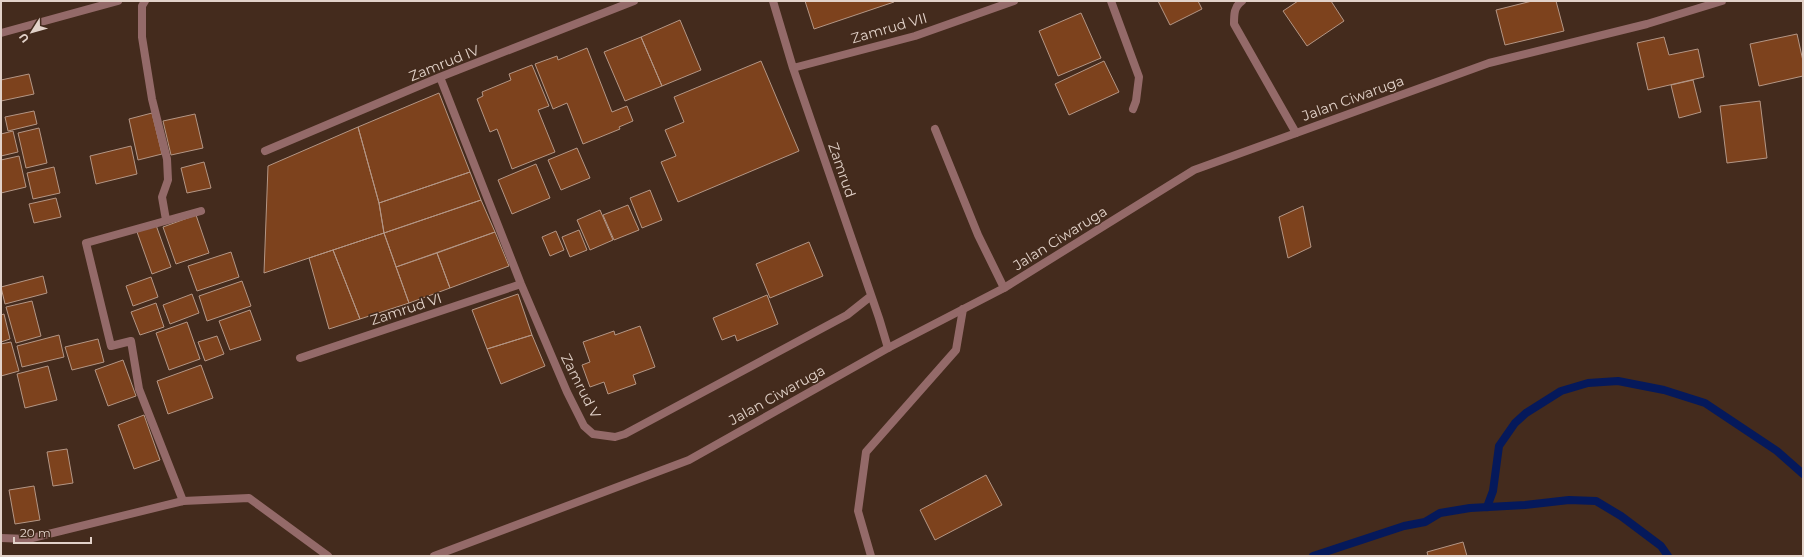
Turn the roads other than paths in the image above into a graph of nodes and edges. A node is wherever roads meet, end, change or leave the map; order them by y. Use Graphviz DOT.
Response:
graph roads {
  1 [pos="118,1"];
  2 [pos="145,1"];
  3 [pos="634,1"];
  4 [pos="772,1"];
  5 [pos="1014,1"];
  6 [pos="1111,1"];
  7 [pos="1242,1"];
  8 [pos="1722,1"];
  9 [pos="1,33"];
  10 [pos="793,68"];
  11 [pos="440,77"];
  12 [pos="1133,108"];
  13 [pos="935,129"];
  14 [pos="1296,133"];
  15 [pos="265,152"];
  16 [pos="201,211"];
  17 [pos="166,220"];
  18 [pos="521,284"];
  19 [pos="1004,288"];
  20 [pos="871,296"];
  21 [pos="963,309"];
  22 [pos="888,348"];
  23 [pos="300,358"];
  24 [pos="183,501"];
  25 [pos="1,538"];
  26 [pos="328,556"];
  27 [pos="434,556"];
  28 [pos="872,556"];
  1 -- 9 [label="street"];
  2 -- 17 [label="street"];
  3 -- 11 [label="street, Zamrud IV"];
  4 -- 10 [label="street, Zamrud"];
  5 -- 10 [label="street, Zamrud VII"];
  6 -- 12 [label="street"];
  7 -- 14 [label="street"];
  8 -- 14 [label="street, Jalan Ciwaruga"];
  10 -- 20 [label="street, Zamrud"];
  11 -- 15 [label="street, Zamrud IV"];
  11 -- 18 [label="street, Zamrud V"];
  13 -- 19 [label="street"];
  14 -- 19 [label="street, Jalan Ciwaruga"];
  16 -- 17 [label="street"];
  17 -- 24 [label="street"];
  18 -- 20 [label="street, Zamrud V"];
  18 -- 23 [label="street, Zamrud VI"];
  19 -- 21 [label="street, Jalan Ciwaruga"];
  20 -- 22 [label="street, Zamrud"];
  21 -- 22 [label="street, Jalan Ciwaruga"];
  21 -- 28 [label="street"];
  22 -- 27 [label="street, Jalan Ciwaruga"];
  24 -- 25 [label="street"];
  24 -- 26 [label="street"];
}
